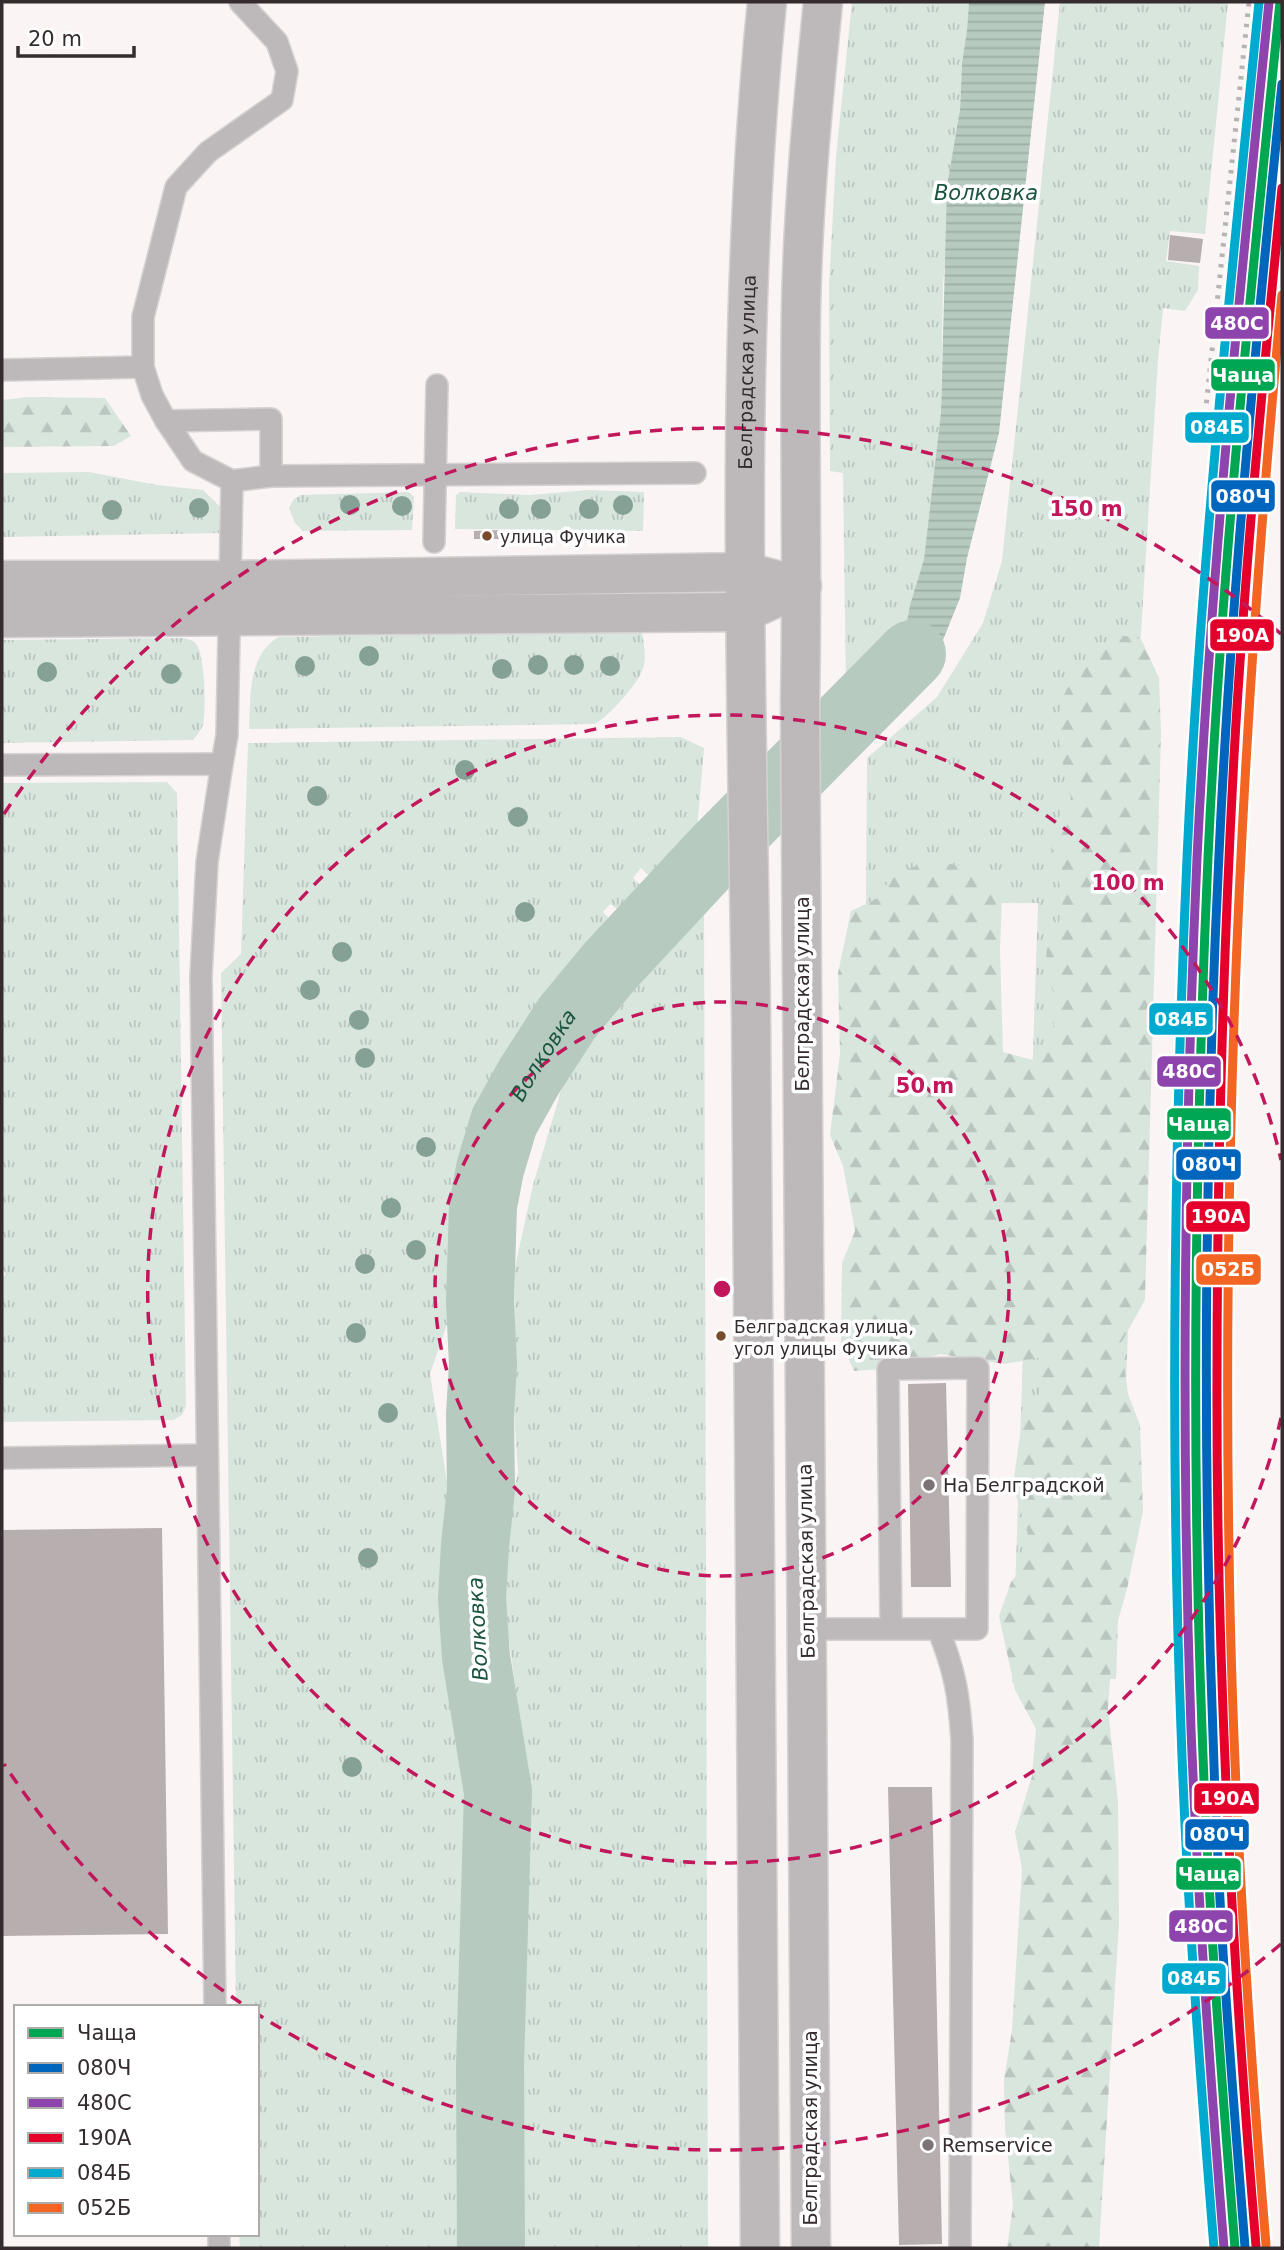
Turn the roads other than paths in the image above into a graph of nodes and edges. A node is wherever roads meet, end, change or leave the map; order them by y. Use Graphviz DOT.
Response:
graph roads {
  1 [pos="240,2"];
  2 [pos="767,2"];
  3 [pos="823,2"];
  4 [pos="143,367"];
  5 [pos="2,370"];
  6 [pos="437,385"];
  7 [pos="166,421"];
  8 [pos="695,473"];
  9 [pos="435,474"];
  10 [pos="271,476"];
  11 [pos="232,481"];
  12 [pos="434,542"];
  13 [pos="746,572"];
  14 [pos="2,580"];
  15 [pos="802,586"];
  16 [pos="231,598"];
  17 [pos="745,612"];
  18 [pos="2,618"];
  19 [pos="222,764"];
  20 [pos="2,765"];
  21 [pos="207,1455"];
  22 [pos="2,1458"];
  23 [pos="807,1629"];
  24 [pos="891,1629"];
  25 [pos="938,1629"];
  26 [pos="215,2005"];
  27 [pos="760,2248"];
  28 [pos="811,2248"];
  29 [pos="960,2248"];
  1 -- 4 [label="lane"];
  2 -- 13 [label="street, Белградская улица"];
  3 -- 15 [label="street"];
  4 -- 5 [label="lane"];
  4 -- 7 [label="lane"];
  6 -- 9 [label="lane"];
  7 -- 10 [label="lane"];
  7 -- 11 [label="lane"];
  8 -- 9 [label="lane"];
  9 -- 10 [label="lane"];
  9 -- 12 [label="lane"];
  10 -- 11 [label="lane"];
  11 -- 16 [label="lane"];
  13 -- 15 [label="street"];
  13 -- 16 [label="street"];
  13 -- 17 [label="street, Белградская улица"];
  14 -- 16 [label="street"];
  15 -- 17 [label="street"];
  15 -- 23 [label="street, Белградская улица"];
  16 -- 17 [label="street"];
  16 -- 18 [label="street"];
  16 -- 19 [label="lane"];
  17 -- 27 [label="street, Белградская улица"];
  19 -- 20 [label="lane"];
  19 -- 21 [label="lane"];
  21 -- 22 [label="lane"];
  21 -- 26 [label="lane"];
  23 -- 24 [label="lane"];
  23 -- 28 [label="street, Белградская улица"];
  24 -- 25 [label="lane"];
  24 -- 25 [label="lane"];
  25 -- 29 [label="lane"];
}
